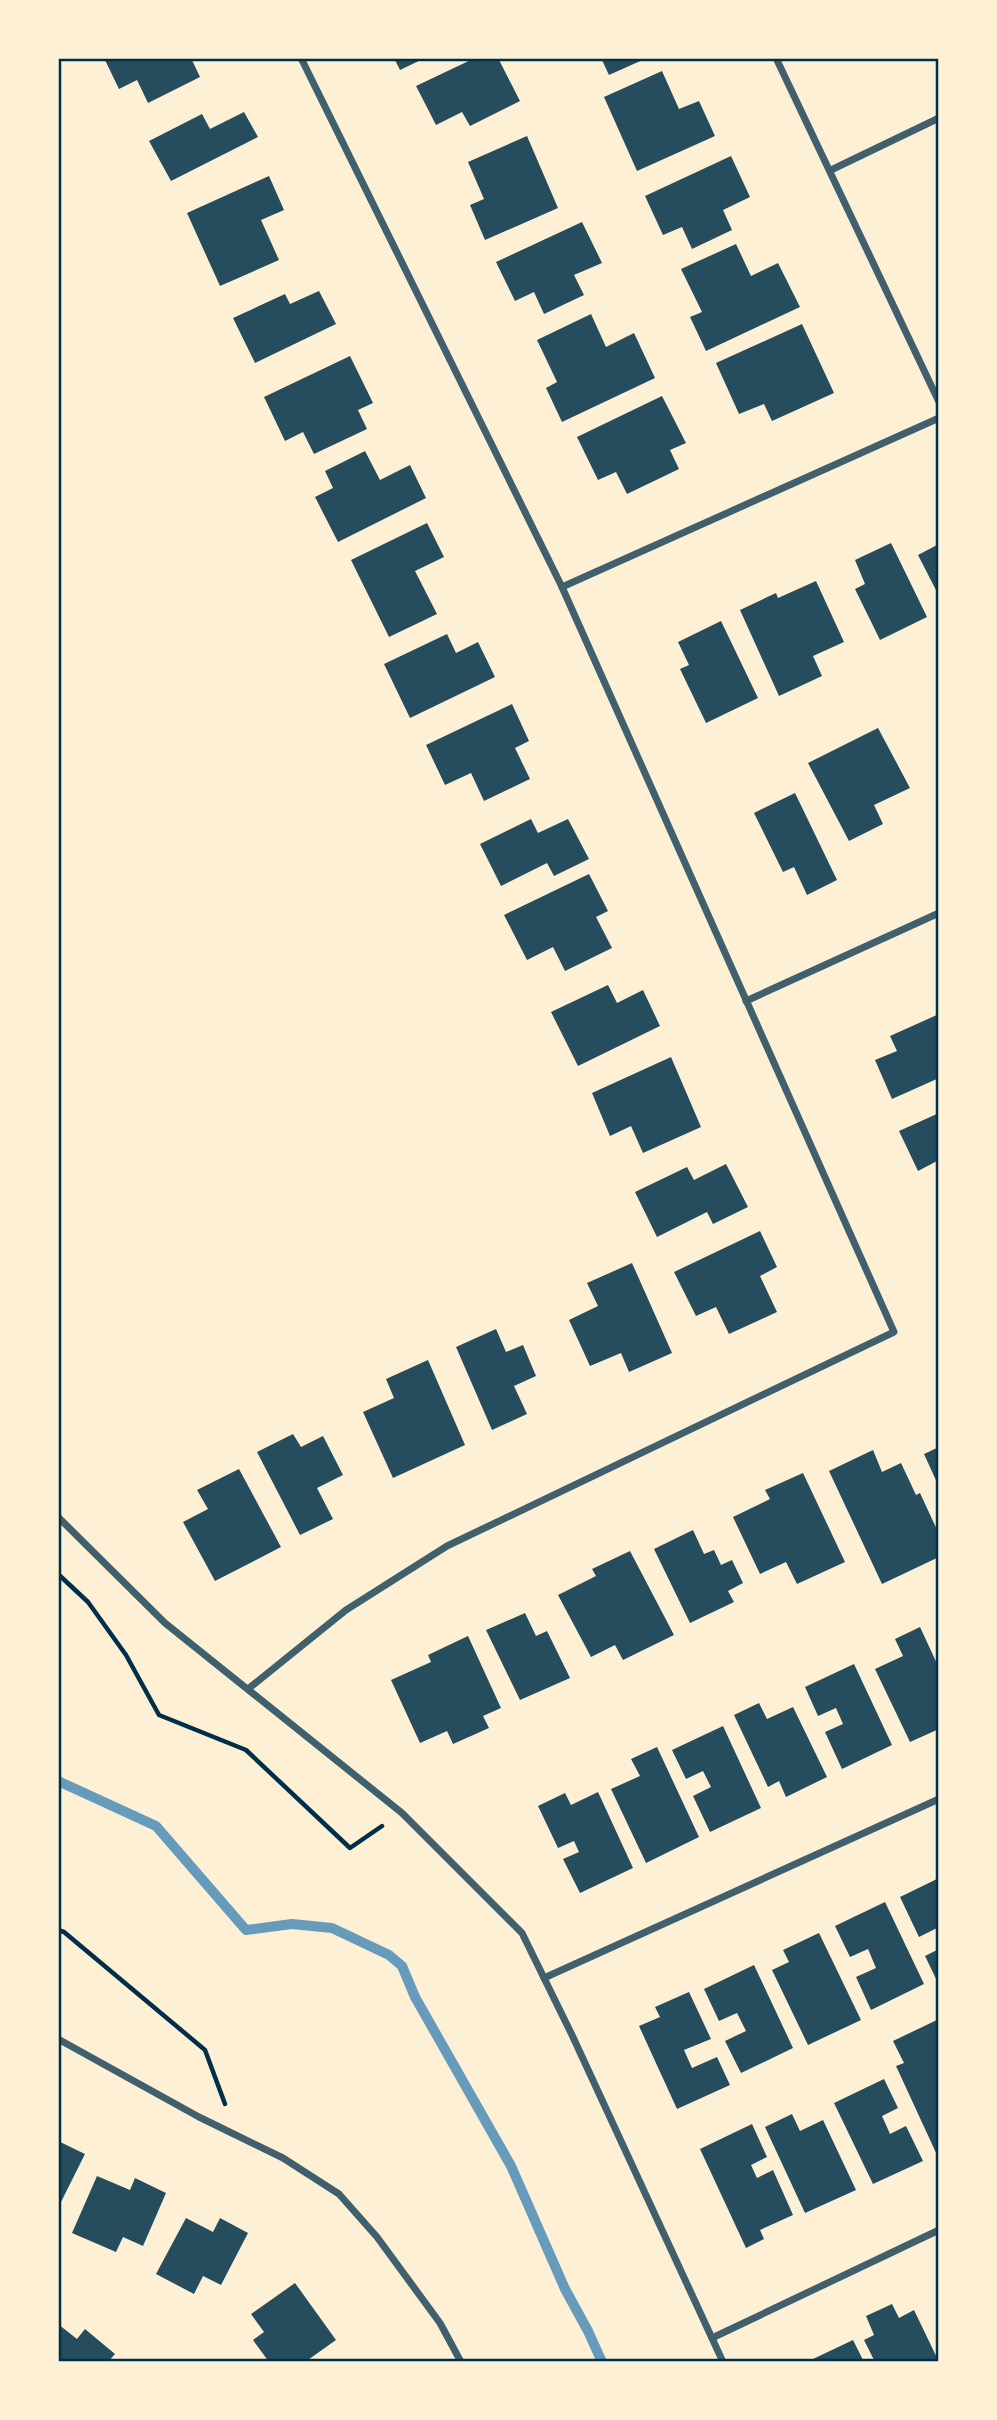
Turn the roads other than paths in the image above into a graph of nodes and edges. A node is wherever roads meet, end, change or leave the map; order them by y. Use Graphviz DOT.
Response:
graph roads {
  1 [pos="302,58"];
  2 [pos="776,58"];
  3 [pos="939,118"];
  4 [pos="831,170"];
  5 [pos="939,402"];
  6 [pos="939,418"];
  7 [pos="562,587"];
  8 [pos="939,913"];
  9 [pos="746,1001"];
  10 [pos="58,1517"];
  11 [pos="248,1689"];
  12 [pos="939,1798"];
  13 [pos="544,1978"];
  14 [pos="58,2039"];
  15 [pos="939,2230"];
  16 [pos="712,2338"];
  17 [pos="461,2362"];
  18 [pos="723,2362"];
  1 -- 7 [label="street"];
  2 -- 4 [label="street"];
  3 -- 4 [label="street"];
  4 -- 5 [label="street"];
  6 -- 7 [label="street"];
  7 -- 9 [label="street"];
  8 -- 9 [label="street"];
  9 -- 11 [label="street"];
  10 -- 11 [label="street"];
  11 -- 13 [label="street"];
  12 -- 13 [label="street"];
  13 -- 16 [label="street"];
  14 -- 17 [label="street"];
  15 -- 16 [label="street"];
  16 -- 18 [label="street"];
}
